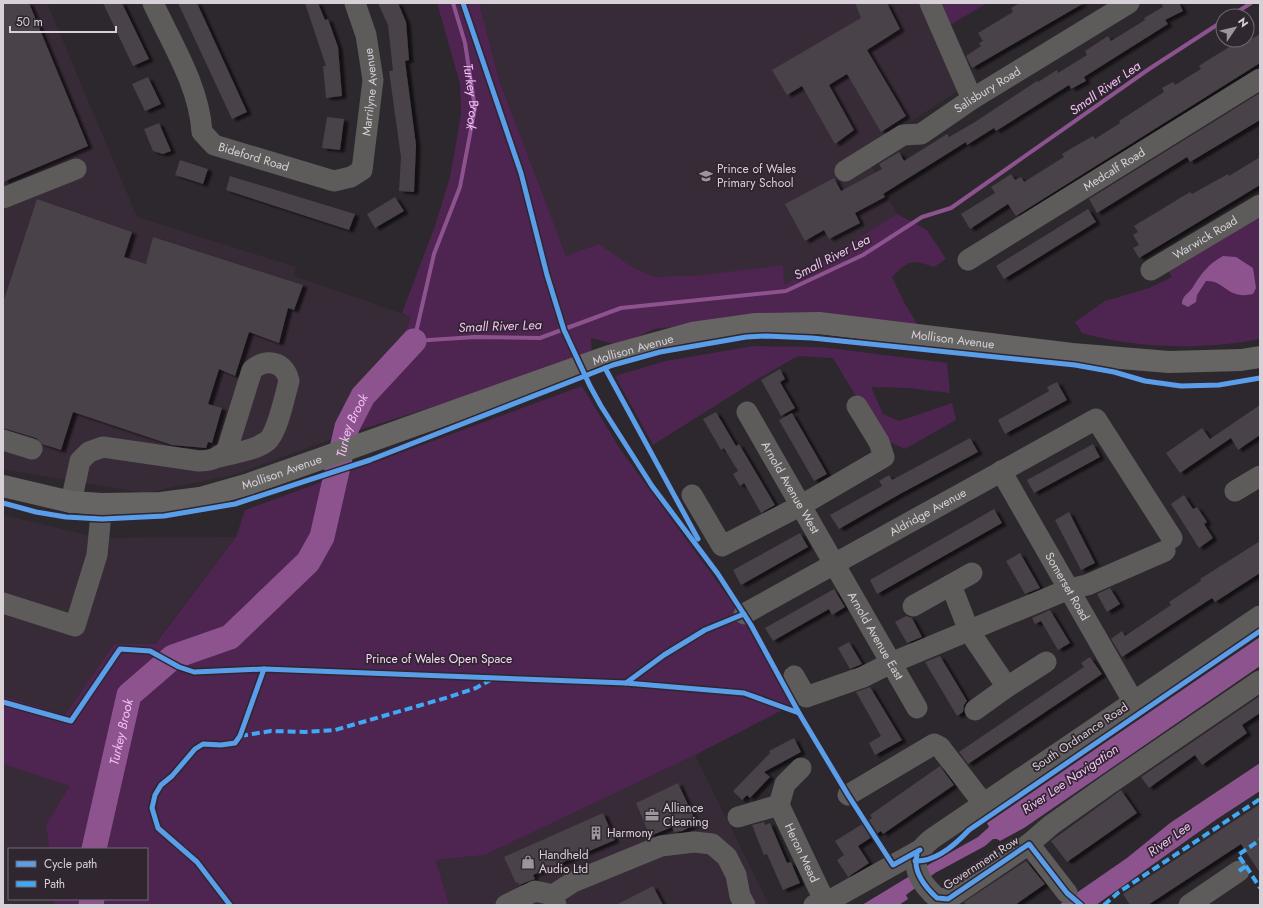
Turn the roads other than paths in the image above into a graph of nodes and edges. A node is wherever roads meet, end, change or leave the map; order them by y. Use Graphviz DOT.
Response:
graph roads {
  1 [pos="152,3"];
  2 [pos="355,3"];
  3 [pos="930,3"];
  4 [pos="1129,3"];
  5 [pos="1260,80"];
  6 [pos="972,99"];
  7 [pos="76,169"];
  8 [pos="845,171"];
  9 [pos="351,177"];
  10 [pos="3,198"];
  11 [pos="1260,205"];
  12 [pos="969,261"];
  13 [pos="1151,270"];
  14 [pos="1260,357"];
  15 [pos="857,406"];
  16 [pos="747,412"];
  17 [pos="3,440"];
  18 [pos="32,449"];
  19 [pos="219,457"];
  20 [pos="1001,472"];
  21 [pos="1260,476"];
  22 [pos="3,486"];
  23 [pos="1235,491"];
  24 [pos="692,495"];
  25 [pos="71,502"];
  26 [pos="102,504"];
  27 [pos="800,506"];
  28 [pos="834,562"];
  29 [pos="972,573"];
  30 [pos="952,585"];
  31 [pos="1069,589"];
  32 [pos="3,602"];
  33 [pos="913,606"];
  34 [pos="752,610"];
  35 [pos="1260,616"];
  36 [pos="969,631"];
  37 [pos="891,662"];
  38 [pos="1046,662"];
  39 [pos="794,676"];
  40 [pos="1260,681"];
  41 [pos="1007,687"];
  42 [pos="1134,701"];
  43 [pos="917,708"];
  44 [pos="975,710"];
  45 [pos="801,768"];
  46 [pos="848,796"];
  47 [pos="983,803"];
  48 [pos="779,805"];
  49 [pos="738,817"];
  50 [pos="1029,844"];
  51 [pos="1239,871"];
  52 [pos="926,882"];
  53 [pos="1066,892"];
  54 [pos="554,900"];
  55 [pos="819,903"];
  56 [pos="506,905"];
  57 [pos="745,905"];
  58 [pos="1188,905"];
  1 -- 9 [label="street, Bideford Road"];
  2 -- 9 [label="street, Marrilyne Avenue"];
  3 -- 6 [label="street"];
  4 -- 6 [label="street, Salisbury Road"];
  5 -- 12 [label="street, Medcalf Road"];
  6 -- 8 [label="street, Salisbury Road"];
  7 -- 10 [label="street"];
  11 -- 13 [label="street, Warwick Road"];
  14 -- 26 [label="main road, Mollison Avenue"];
  15 -- 27 [label="street"];
  16 -- 27 [label="street, Arnold Avenue West"];
  17 -- 18 [label="street"];
  19 -- 25 [label="street"];
  20 -- 28 [label="street, Aldridge Avenue"];
  20 -- 31 [label="street, Somerset Road"];
  20 -- 31 [label="street, Aldridge Avenue"];
  21 -- 23 [label="street"];
  22 -- 25 [label="main road, Mollison Avenue"];
  24 -- 27 [label="street"];
  25 -- 26 [label="main road, Mollison Avenue"];
  26 -- 32 [label="street"];
  27 -- 28 [label="street, Arnold Avenue West"];
  28 -- 34 [label="street, Aldridge Avenue"];
  28 -- 37 [label="street, Arnold Avenue East"];
  29 -- 30 [label="street"];
  30 -- 33 [label="street"];
  30 -- 36 [label="street"];
  31 -- 36 [label="street"];
  31 -- 42 [label="street, Somerset Road"];
  35 -- 42 [label="street, South Ordnance Road"];
  36 -- 37 [label="street"];
  36 -- 41 [label="street"];
  37 -- 39 [label="street"];
  37 -- 43 [label="street, Arnold Avenue East"];
  38 -- 41 [label="street"];
  40 -- 50 [label="street, Government Row"];
  41 -- 44 [label="street"];
  42 -- 47 [label="street, South Ordnance Road"];
  45 -- 48 [label="street"];
  46 -- 47 [label="street"];
  47 -- 52 [label="street, South Ordnance Road"];
  48 -- 49 [label="street"];
  48 -- 55 [label="street, Heron Mead"];
  50 -- 52 [label="street, Government Row"];
  50 -- 53 [label="street"];
  51 -- 58 [label="street"];
  52 -- 55 [label="street"];
  54 -- 56 [label="street"];
  54 -- 57 [label="street"];
}
